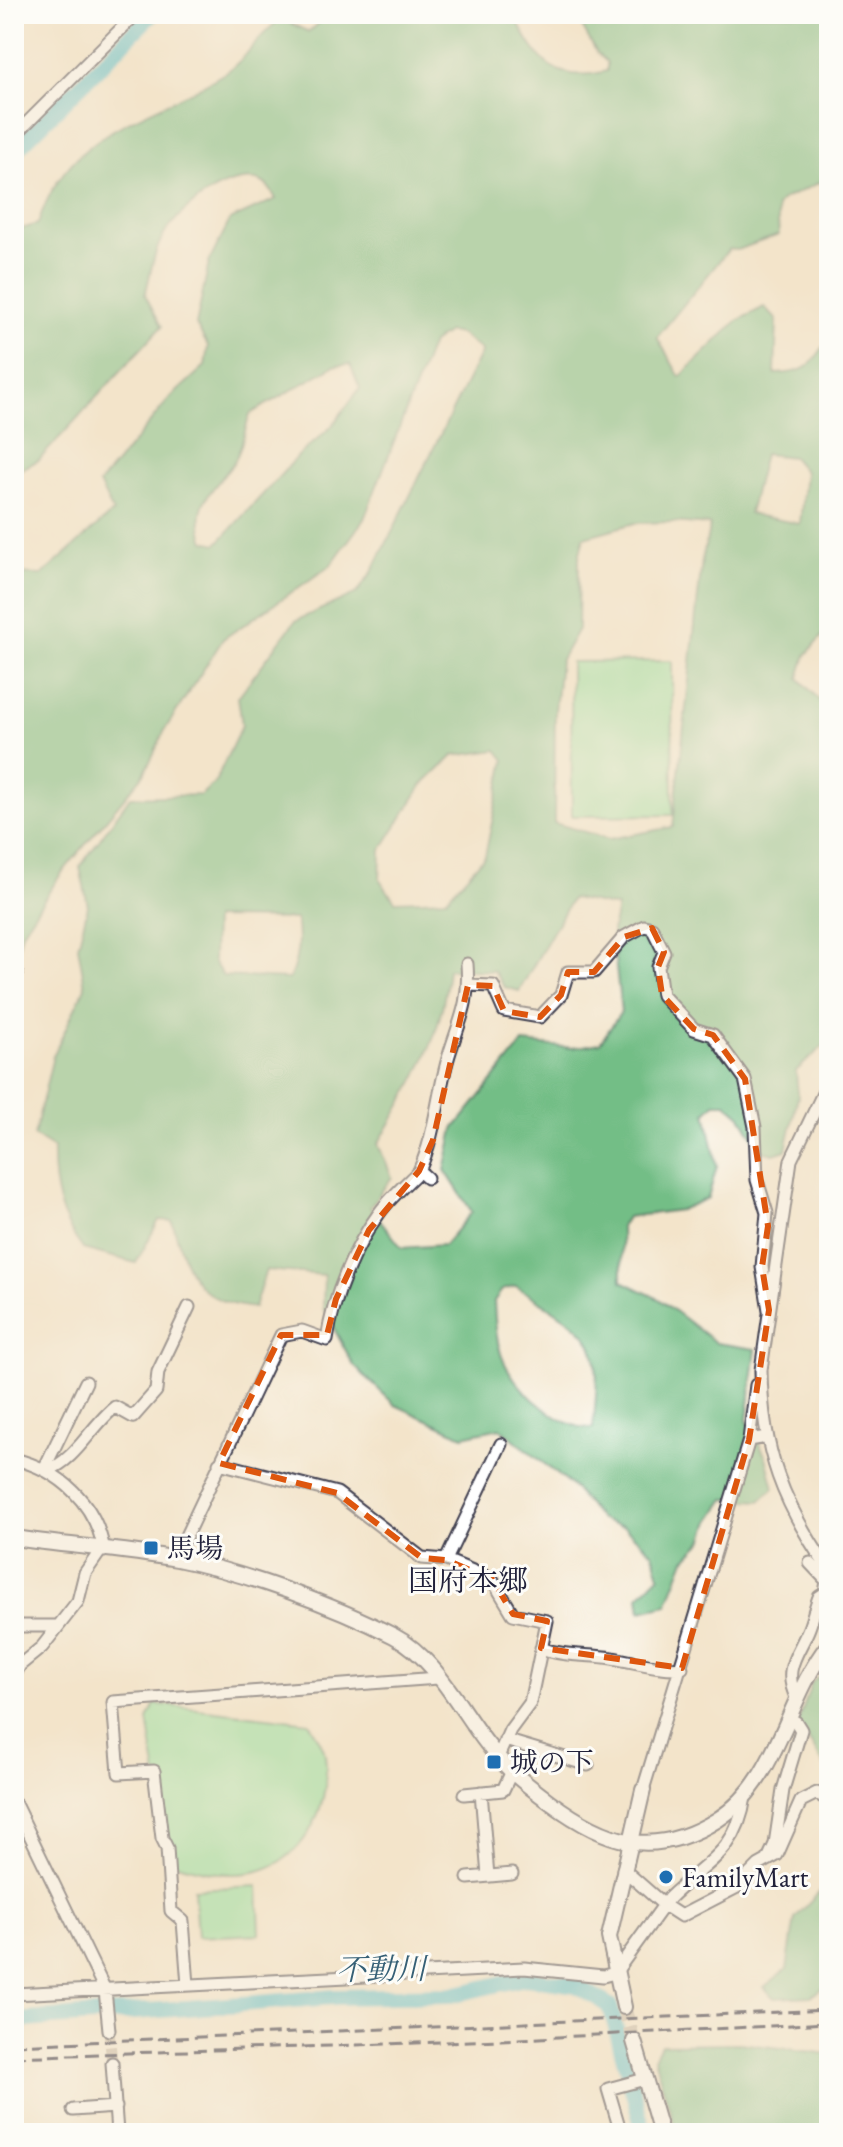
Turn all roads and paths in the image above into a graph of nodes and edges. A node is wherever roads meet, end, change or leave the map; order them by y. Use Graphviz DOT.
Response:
graph roads {
  1 [pos="136,14"];
  2 [pos="14,136"];
  3 [pos="467,964"];
  4 [pos="468,985"];
  5 [pos="829,1081"];
  6 [pos="189,1307"];
  7 [pos="769,1310"];
  8 [pos="761,1370"];
  9 [pos="86,1382"];
  10 [pos="767,1437"];
  11 [pos="749,1440"];
  12 [pos="501,1444"];
  13 [pos="14,1459"];
  14 [pos="219,1463"];
  15 [pos="47,1468"];
  16 [pos="14,1538"];
  17 [pos="102,1550"];
  18 [pos="175,1559"];
  19 [pos="446,1560"];
  20 [pos="810,1563"];
  21 [pos="829,1570"];
  22 [pos="14,1626"];
  23 [pos="56,1626"];
  24 [pos="828,1633"];
  25 [pos="541,1648"];
  26 [pos="682,1668"];
  27 [pos="15,1674"];
  28 [pos="438,1678"];
  29 [pos="797,1699"];
  30 [pos="788,1719"];
  31 [pos="505,1740"];
  32 [pos="498,1757"];
  33 [pos="588,1765"];
  34 [pos="511,1773"];
  35 [pos="643,1790"];
  36 [pos="481,1792"];
  37 [pos="464,1794"];
  38 [pos="745,1797"];
  39 [pos="829,1801"];
  40 [pos="14,1802"];
  41 [pos="629,1844"];
  42 [pos="768,1859"];
  43 [pos="623,1869"];
  44 [pos="512,1874"];
  45 [pos="488,1876"];
  46 [pos="468,1878"];
  47 [pos="664,1905"];
  48 [pos="615,1973"];
  49 [pos="188,1985"];
  50 [pos="105,1990"];
  51 [pos="14,1994"];
  52 [pos="624,2007"];
  53 [pos="109,2030"];
  54 [pos="634,2041"];
  55 [pos="112,2063"];
  56 [pos="642,2079"];
  57 [pos="116,2107"];
  58 [pos="73,2110"];
  59 [pos="117,2133"];
  60 [pos="621,2133"];
  61 [pos="661,2133"];
  1 -- 2 [label="street"];
  3 -- 4 [label="street"];
  4 -- 7 [label="street"];
  4 -- 14 [label="street"];
  5 -- 7 [label="street"];
  6 -- 15 [label="street"];
  7 -- 8 [label="street"];
  8 -- 10 [label="street"];
  8 -- 11 [label="street"];
  9 -- 15 [label="street"];
  10 -- 11 [label="street"];
  10 -- 21 [label="street"];
  11 -- 26 [label="street"];
  12 -- 19 [label="street"];
  13 -- 15 [label="street"];
  14 -- 18 [label="street"];
  14 -- 19 [label="street"];
  15 -- 17 [label="street"];
  16 -- 17 [label="street"];
  17 -- 18 [label="street"];
  17 -- 23 [label="street"];
  18 -- 28 [label="street"];
  19 -- 25 [label="street"];
  20 -- 29 [label="street"];
  22 -- 23 [label="street"];
  23 -- 27 [label="street"];
  24 -- 29 [label="street"];
  25 -- 26 [label="street"];
  25 -- 31 [label="street"];
  26 -- 35 [label="street"];
  28 -- 32 [label="street"];
  28 -- 49 [label="street"];
  29 -- 30 [label="street"];
  30 -- 38 [label="street"];
  30 -- 42 [label="street"];
  31 -- 32 [label="street"];
  31 -- 33 [label="street"];
  32 -- 34 [label="street"];
  34 -- 36 [label="street"];
  34 -- 41 [label="street"];
  35 -- 41 [label="street"];
  36 -- 37 [label="street"];
  36 -- 45 [label="street"];
  38 -- 41 [label="street"];
  38 -- 47 [label="street"];
  39 -- 42 [label="street"];
  40 -- 50 [label="street"];
  41 -- 43 [label="street"];
  42 -- 47 [label="street"];
  43 -- 47 [label="street"];
  43 -- 48 [label="street"];
  44 -- 45 [label="street"];
  45 -- 46 [label="street"];
  47 -- 48 [label="street"];
  48 -- 49 [label="street"];
  48 -- 52 [label="street"];
  49 -- 50 [label="street"];
  50 -- 51 [label="street"];
  50 -- 53 [label="street"];
  54 -- 56 [label="street"];
  55 -- 57 [label="street"];
  56 -- 60 [label="street"];
  56 -- 61 [label="street"];
  57 -- 58 [label="street"];
  57 -- 59 [label="street"];
}
